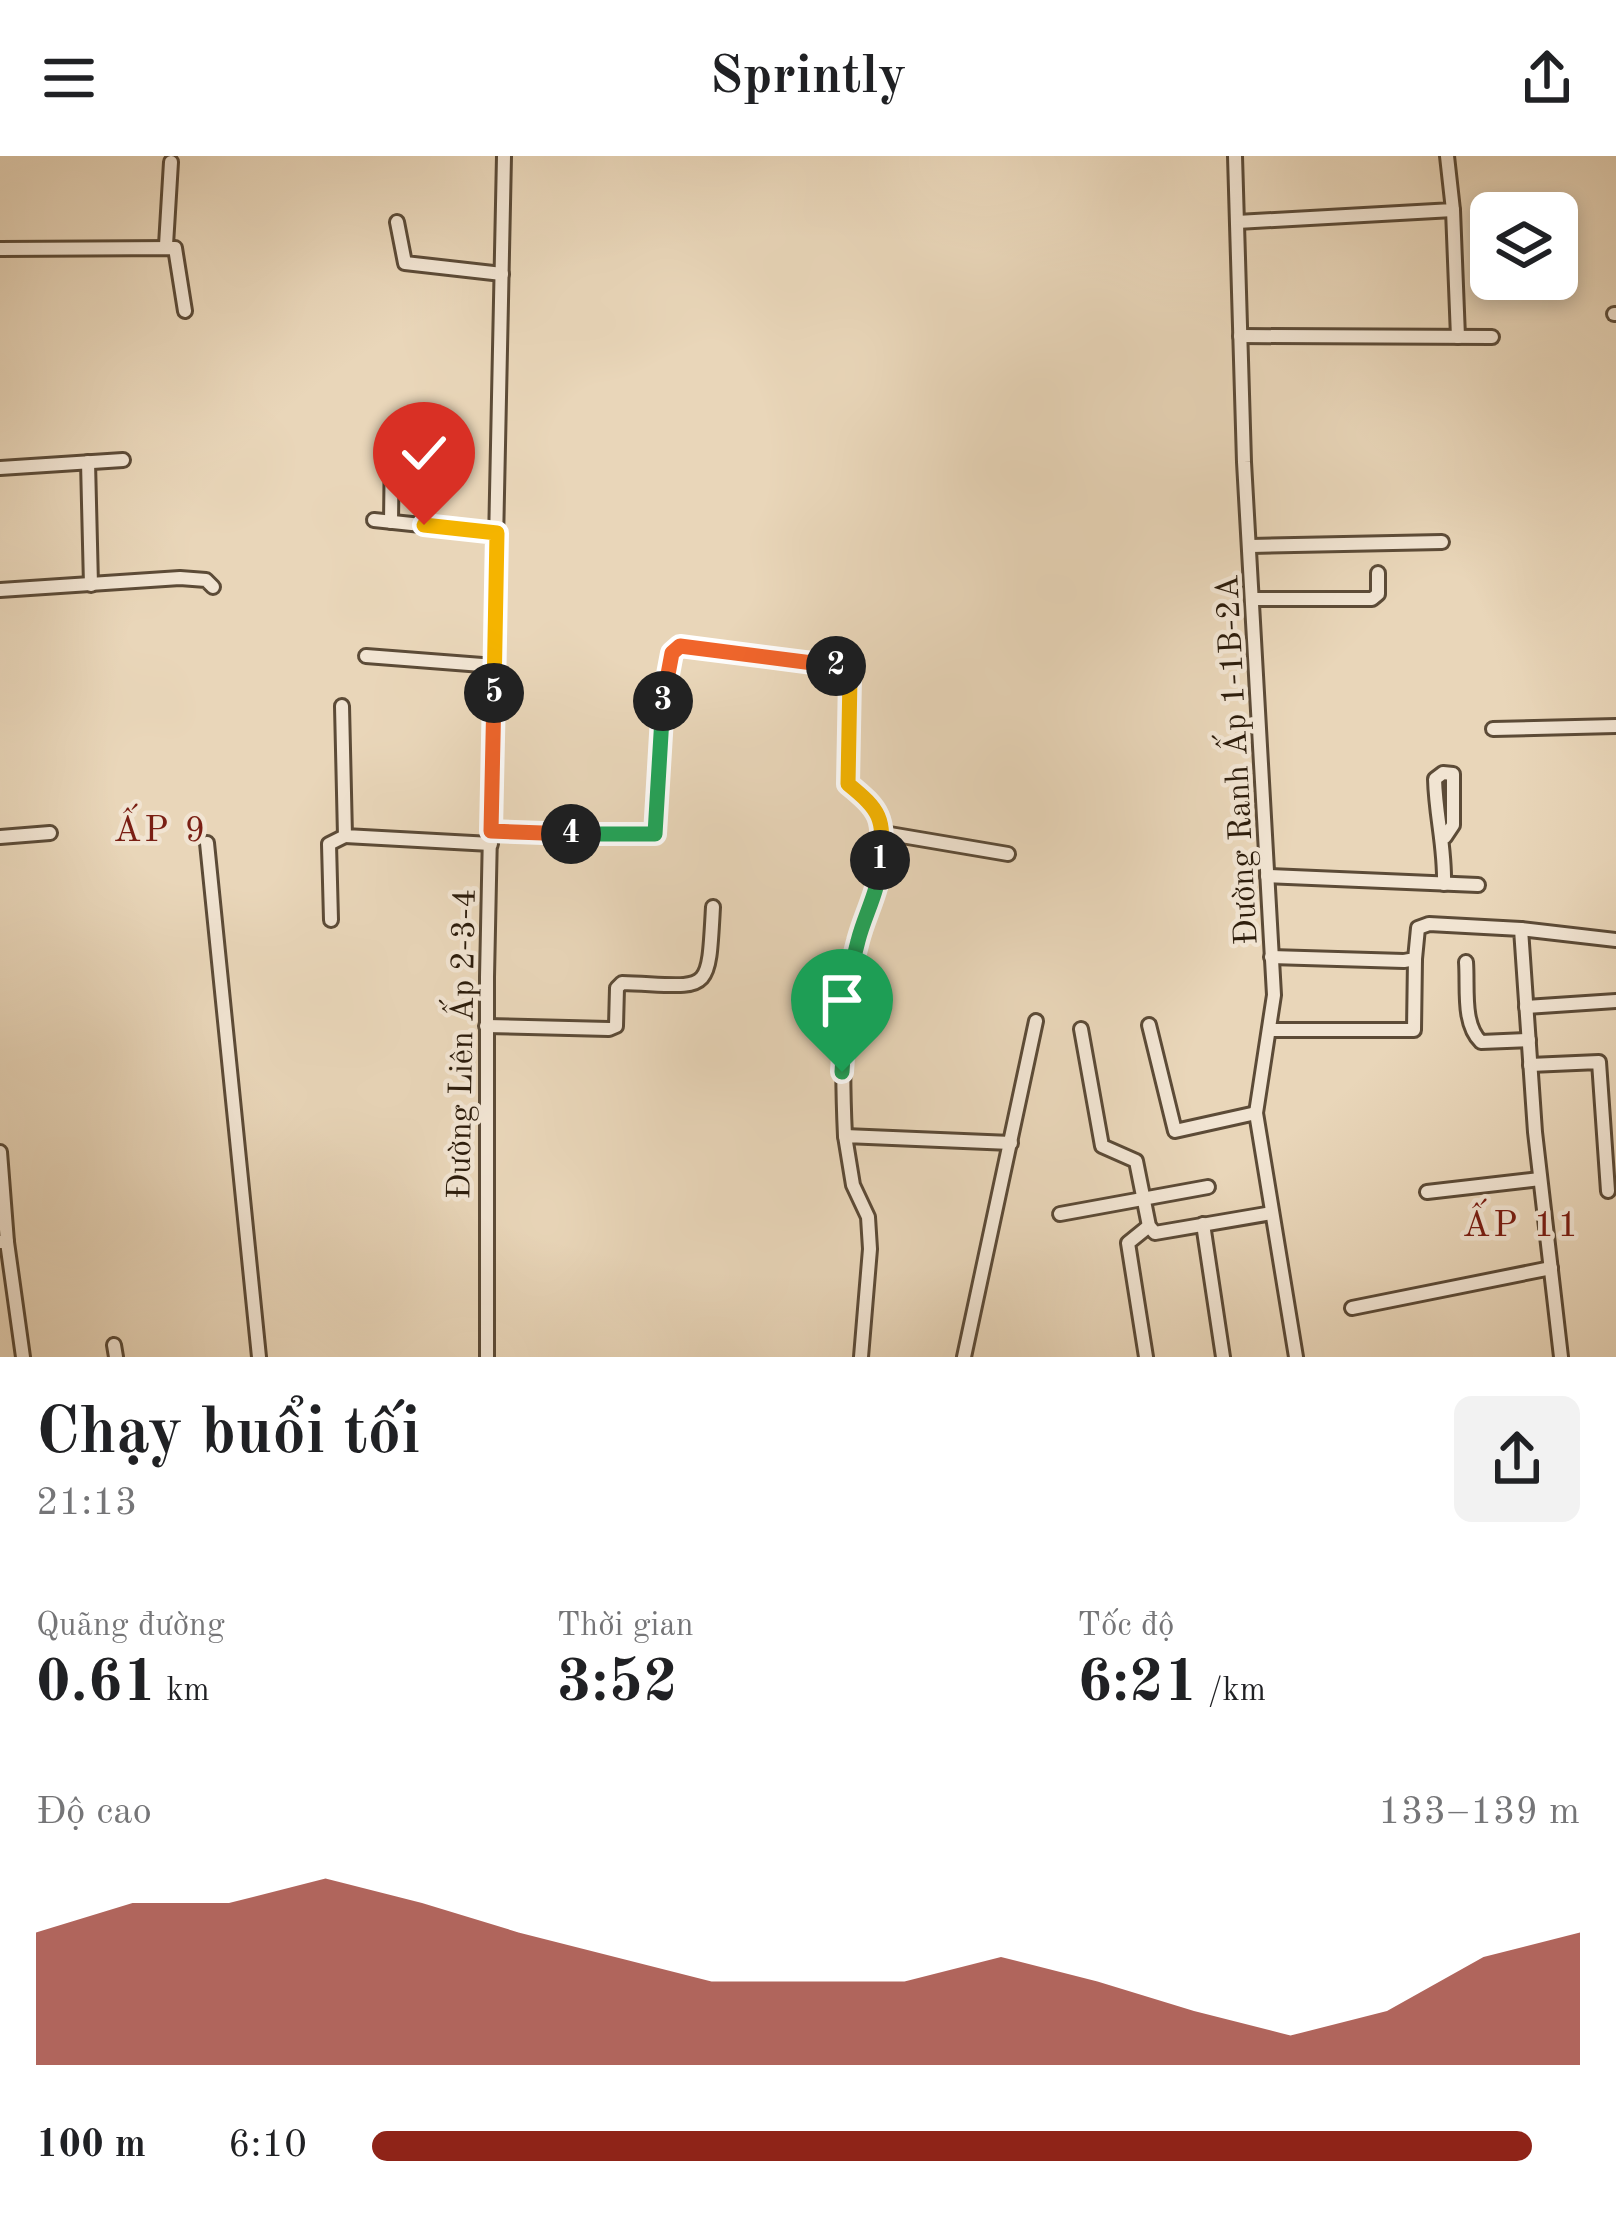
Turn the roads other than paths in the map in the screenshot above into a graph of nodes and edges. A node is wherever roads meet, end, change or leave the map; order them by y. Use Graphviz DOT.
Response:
graph roads {
  1 [pos="505,156"];
  2 [pos="1235,156"];
  3 [pos="1448,156"];
  4 [pos="171,162"];
  5 [pos="1453,210"];
  6 [pos="1237,222"];
  7 [pos="397,223"];
  8 [pos="166,245"];
  9 [pos="0,249"];
  10 [pos="502,274"];
  11 [pos="184,311"];
  12 [pos="1240,336"];
  13 [pos="1458,337"];
  14 [pos="1492,337"];
  15 [pos="392,442"];
  16 [pos="124,460"];
  17 [pos="88,462"];
  18 [pos="0,468"];
  19 [pos="374,520"];
  20 [pos="392,522"];
  21 [pos="497,533"];
  22 [pos="1442,542"];
  23 [pos="1251,546"];
  24 [pos="1378,573"];
  25 [pos="91,585"];
  26 [pos="213,587"];
  27 [pos="0,590"];
  28 [pos="1253,599"];
  29 [pos="366,656"];
  30 [pos="495,666"];
  31 [pos="342,706"];
  32 [pos="1616,726"];
  33 [pos="1493,729"];
  34 [pos="50,833"];
  35 [pos="884,833"];
  36 [pos="344,836"];
  37 [pos="0,837"];
  38 [pos="1444,837"];
  39 [pos="491,838"];
  40 [pos="207,843"];
  41 [pos="1008,854"];
  42 [pos="1267,876"];
  43 [pos="1444,884"];
  44 [pos="1478,885"];
  45 [pos="713,907"];
  46 [pos="331,920"];
  47 [pos="1521,929"];
  48 [pos="1616,940"];
  49 [pos="1271,957"];
  50 [pos="1414,959"];
  51 [pos="1466,962"];
  52 [pos="1616,1001"];
  53 [pos="1526,1007"];
  54 [pos="1036,1021"];
  55 [pos="1149,1025"];
  56 [pos="486,1026"];
  57 [pos="1082,1029"];
  58 [pos="1270,1030"];
  59 [pos="1528,1040"];
  60 [pos="1616,1060"];
  61 [pos="1599,1061"];
  62 [pos="1530,1065"];
  63 [pos="1256,1113"];
  64 [pos="845,1136"];
  65 [pos="1011,1143"];
  66 [pos="0,1152"];
  67 [pos="1540,1179"];
  68 [pos="1208,1187"];
  69 [pos="1608,1191"];
  70 [pos="1427,1192"];
  71 [pos="1143,1199"];
  72 [pos="1272,1213"];
  73 [pos="1060,1214"];
  74 [pos="1203,1225"];
  75 [pos="1149,1226"];
  76 [pos="4,1242"];
  77 [pos="1551,1268"];
  78 [pos="1352,1308"];
  79 [pos="23,1357"];
  80 [pos="259,1357"];
  81 [pos="488,1357"];
  82 [pos="861,1357"];
  83 [pos="964,1357"];
  84 [pos="1145,1357"];
  85 [pos="1223,1357"];
  86 [pos="1296,1357"];
  87 [pos="1561,1357"];
  1 -- 10 [label="street, Đường Liên Ấp 2-3-4"];
  2 -- 6 [label="street, Đường Ranh Ấp 1-1B-2A"];
  3 -- 5 [label="street"];
  4 -- 8 [label="street"];
  5 -- 6 [label="street"];
  5 -- 13 [label="street"];
  6 -- 12 [label="street, Đường Ranh Ấp 1-1B-2A"];
  7 -- 10 [label="street"];
  8 -- 9 [label="street"];
  8 -- 11 [label="street"];
  10 -- 21 [label="street, Đường Liên Ấp 2-3-4"];
  12 -- 13 [label="street"];
  12 -- 23 [label="street, Đường Ranh Ấp 1-1B-2A"];
  13 -- 14 [label="street"];
  15 -- 20 [label="street"];
  16 -- 17 [label="street"];
  17 -- 18 [label="street"];
  17 -- 25 [label="street"];
  19 -- 20 [label="street"];
  20 -- 21 [label="street"];
  21 -- 30 [label="street, Đường Liên Ấp 2-3-4"];
  22 -- 23 [label="street"];
  23 -- 28 [label="street, Đường Ranh Ấp 1-1B-2A"];
  24 -- 28 [label="street"];
  25 -- 26 [label="street"];
  25 -- 27 [label="street"];
  28 -- 42 [label="street, Đường Ranh Ấp 1-1B-2A"];
  29 -- 30 [label="street"];
  30 -- 39 [label="street, Đường Liên Ấp 2-3-4"];
  31 -- 36 [label="street"];
  32 -- 33 [label="street"];
  34 -- 37 [label="street"];
  35 -- 39 [label="street"];
  35 -- 41 [label="street"];
  35 -- 64 [label="street"];
  36 -- 39 [label="street"];
  36 -- 46 [label="street"];
  38 -- 43 [label="street"];
  39 -- 56 [label="street, Đường Liên Ấp 2-3-4"];
  40 -- 80 [label="street"];
  42 -- 43 [label="street"];
  42 -- 49 [label="street, Đường Ranh Ấp 1-1B-2A"];
  43 -- 44 [label="street"];
  45 -- 56 [label="street"];
  47 -- 48 [label="street"];
  47 -- 50 [label="street"];
  47 -- 53 [label="street"];
  49 -- 50 [label="street"];
  49 -- 58 [label="street, Đường Ranh Ấp 1-1B-2A"];
  50 -- 58 [label="street"];
  51 -- 59 [label="street"];
  52 -- 53 [label="street"];
  53 -- 59 [label="street"];
  54 -- 65 [label="street"];
  55 -- 63 [label="street"];
  56 -- 81 [label="street, Đường Liên Ấp 2-3-4"];
  57 -- 71 [label="street"];
  58 -- 63 [label="street, Đường Ranh Ấp 1-1B-2A"];
  59 -- 62 [label="street"];
  60 -- 61 [label="street"];
  61 -- 62 [label="street"];
  61 -- 69 [label="street"];
  62 -- 67 [label="street"];
  63 -- 72 [label="street, Đường Ranh Ấp 1-1B-2A"];
  64 -- 65 [label="street"];
  64 -- 82 [label="street"];
  65 -- 83 [label="street"];
  66 -- 76 [label="street"];
  67 -- 70 [label="street"];
  67 -- 77 [label="street"];
  68 -- 71 [label="street"];
  71 -- 73 [label="street"];
  71 -- 75 [label="street"];
  72 -- 74 [label="street"];
  72 -- 86 [label="street, Đường Ranh Ấp 1-1B-2A"];
  74 -- 75 [label="street"];
  74 -- 85 [label="street"];
  75 -- 84 [label="street"];
  76 -- 79 [label="street"];
  77 -- 78 [label="street"];
  77 -- 87 [label="street"];
}
